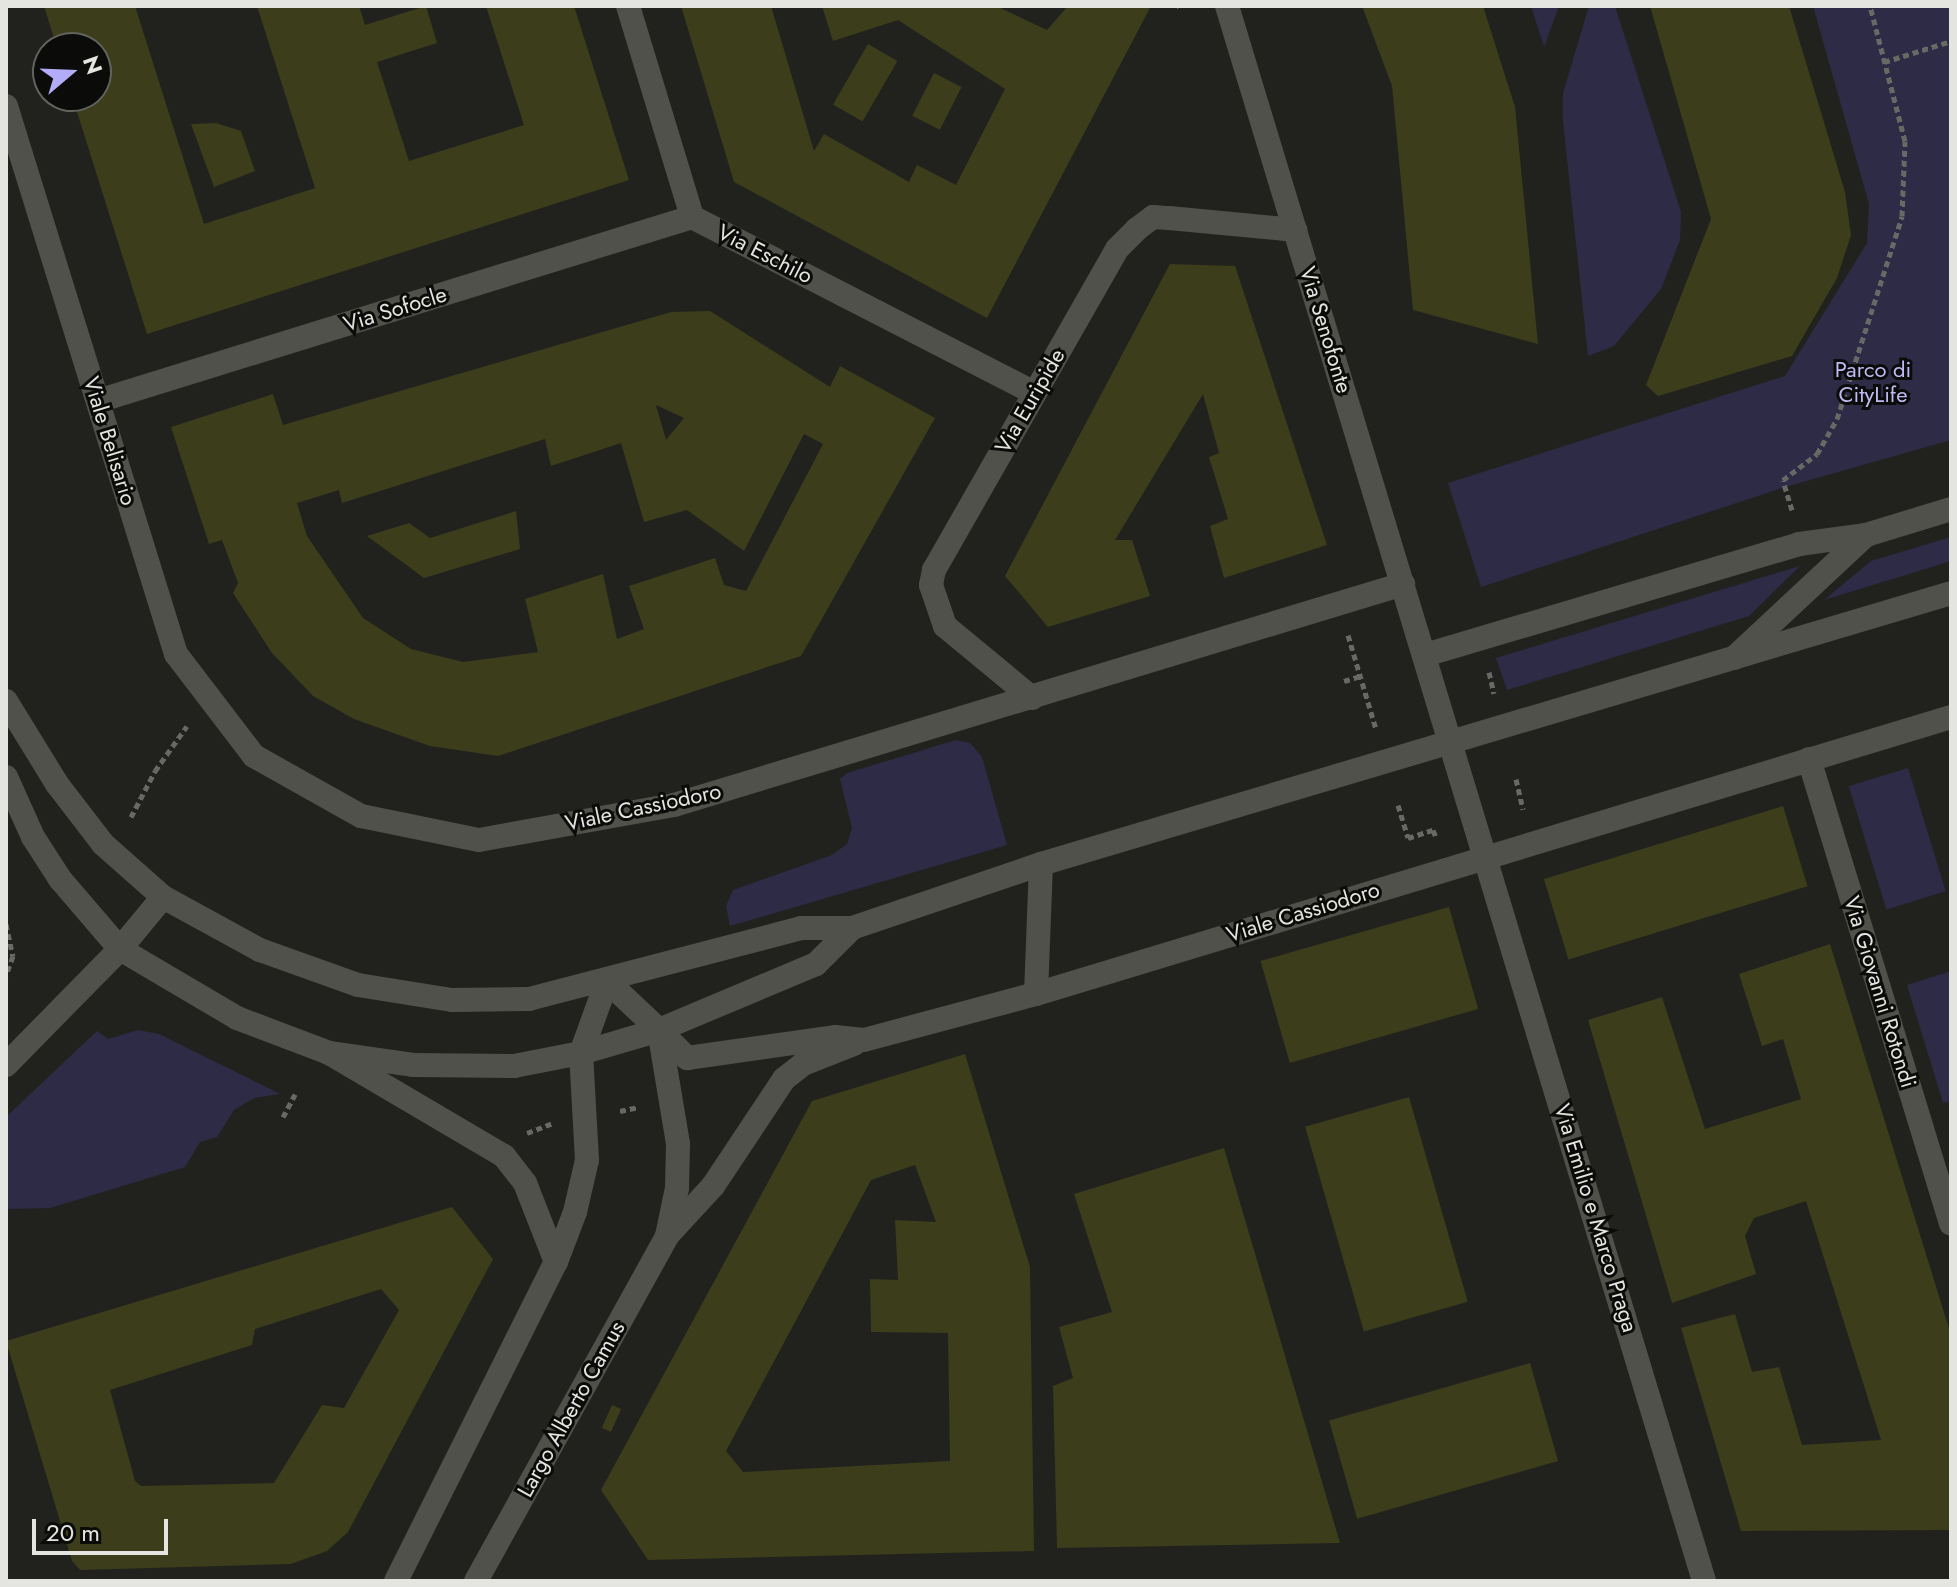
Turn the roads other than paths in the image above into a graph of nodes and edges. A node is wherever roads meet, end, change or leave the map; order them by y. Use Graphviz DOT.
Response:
graph roads {
  1 [pos="628,6"];
  2 [pos="1227,6"];
  3 [pos="6,106"];
  4 [pos="692,217"];
  5 [pos="1295,230"];
  6 [pos="1034,393"];
  7 [pos="98,401"];
  8 [pos="1951,509"];
  9 [pos="1866,535"];
  10 [pos="1403,584"];
  11 [pos="1951,593"];
  12 [pos="1425,655"];
  13 [pos="1734,658"];
  14 [pos="1032,698"];
  15 [pos="6,701"];
  16 [pos="1951,717"];
  17 [pos="1452,743"];
  18 [pos="254,756"];
  19 [pos="1809,759"];
  20 [pos="6,777"];
  21 [pos="1487,855"];
  22 [pos="1041,864"];
  23 [pos="163,897"];
  24 [pos="852,928"];
  25 [pos="120,949"];
  26 [pos="607,981"];
  27 [pos="1036,994"];
  28 [pos="659,1030"];
  29 [pos="864,1040"];
  30 [pos="329,1053"];
  31 [pos="581,1053"];
  32 [pos="8,1059"];
  33 [pos="1951,1224"];
  34 [pos="667,1236"];
  35 [pos="556,1262"];
  36 [pos="396,1581"];
  37 [pos="476,1581"];
  38 [pos="1704,1581"];
  1 -- 4 [label="street, Via Eschilo"];
  2 -- 5 [label="street, Via Senofonte"];
  3 -- 7 [label="street, Viale Belisario"];
  4 -- 6 [label="street, Via Eschilo"];
  4 -- 7 [label="street, Via Sofocle"];
  5 -- 6 [label="street, Via Euripide"];
  5 -- 10 [label="street, Via Senofonte"];
  6 -- 14 [label="street, Via Euripide"];
  7 -- 18 [label="street, Viale Belisario"];
  8 -- 9 [label="street"];
  9 -- 12 [label="street"];
  9 -- 13 [label="street"];
  10 -- 12 [label="street, Via Senofonte"];
  10 -- 14 [label="street, Viale Cassiodoro"];
  11 -- 13 [label="street"];
  12 -- 17 [label="street, Via Senofonte"];
  13 -- 17 [label="street"];
  14 -- 18 [label="street, Viale Cassiodoro"];
  15 -- 23 [label="street"];
  16 -- 19 [label="street, Viale Cassiodoro"];
  17 -- 21 [label="street, Via Emilio e Marco Praga"];
  17 -- 22 [label="street"];
  19 -- 21 [label="street, Viale Cassiodoro"];
  19 -- 33 [label="street, Via Giovanni Rotondi"];
  20 -- 25 [label="street"];
  21 -- 27 [label="street, Viale Cassiodoro"];
  21 -- 38 [label="street, Via Emilio e Marco Praga"];
  22 -- 24 [label="street"];
  22 -- 27 [label="street"];
  23 -- 25 [label="street"];
  23 -- 26 [label="street"];
  24 -- 26 [label="street"];
  24 -- 28 [label="street"];
  25 -- 30 [label="street"];
  25 -- 32 [label="street"];
  26 -- 28 [label="street"];
  26 -- 31 [label="street"];
  27 -- 29 [label="street, Viale Cassiodoro"];
  28 -- 29 [label="street, Viale Cassiodoro"];
  28 -- 31 [label="street"];
  28 -- 34 [label="street, Largo Alberto Camus"];
  29 -- 34 [label="street, Largo Alberto Camus"];
  30 -- 31 [label="street"];
  30 -- 35 [label="street"];
  31 -- 35 [label="street"];
  34 -- 37 [label="street, Largo Alberto Camus"];
  35 -- 36 [label="street"];
}
